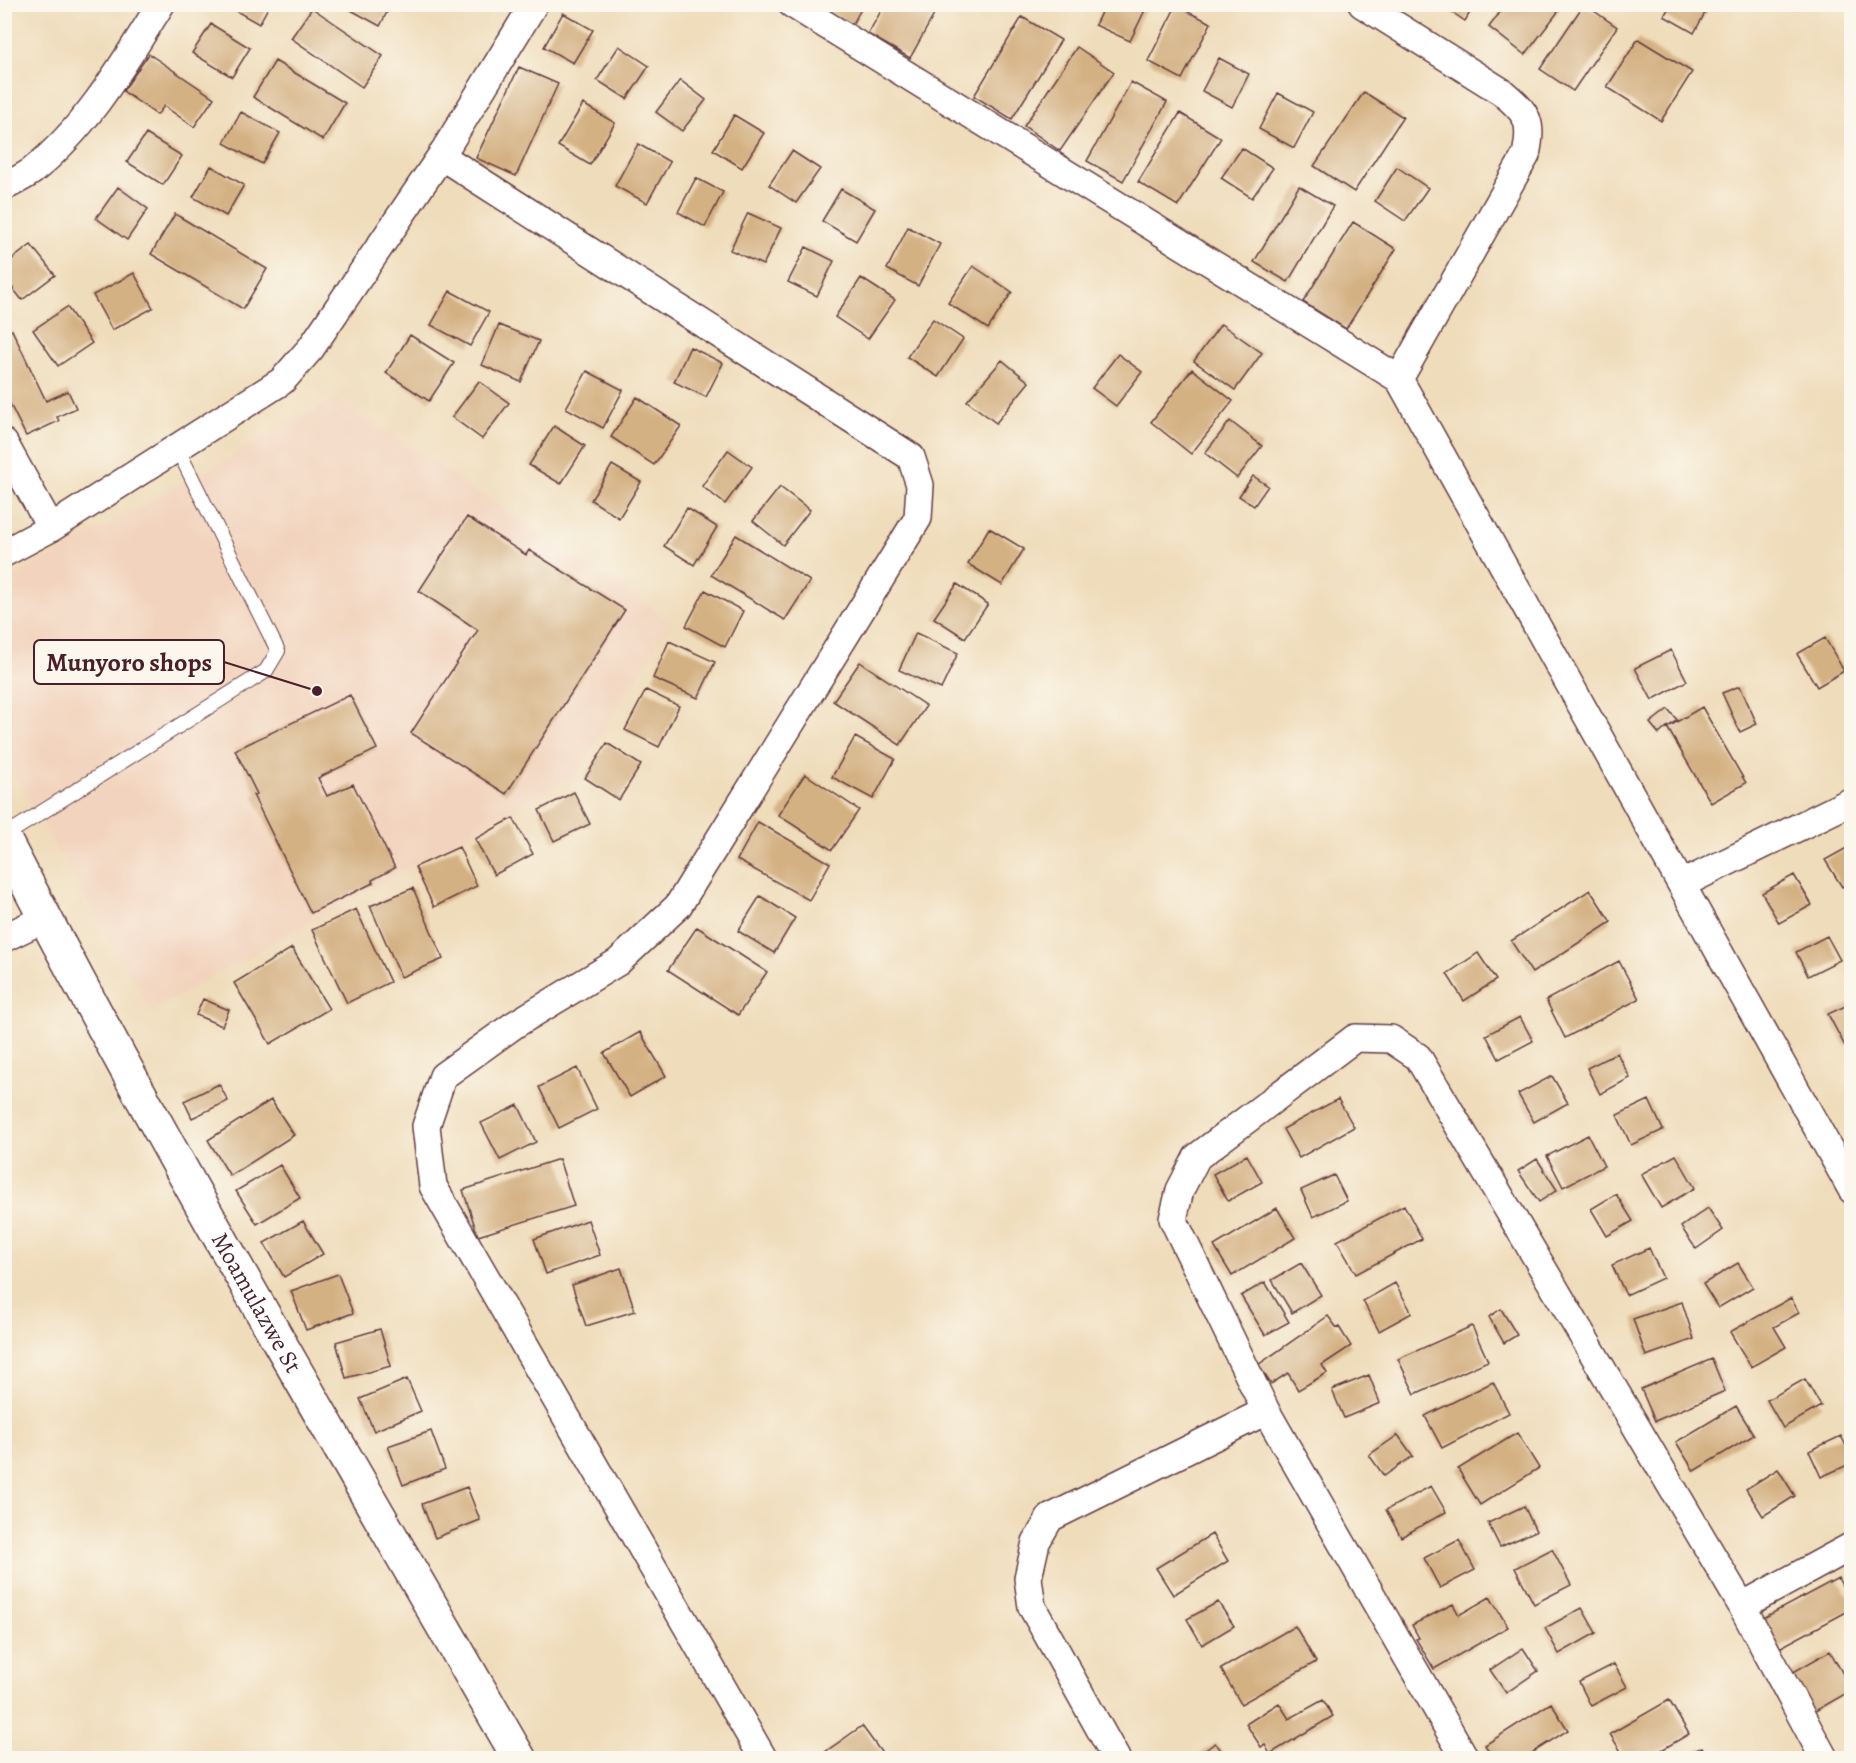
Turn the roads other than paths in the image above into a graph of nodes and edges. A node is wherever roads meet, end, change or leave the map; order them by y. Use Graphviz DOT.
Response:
graph roads {
  1 [pos="161,4"];
  2 [pos="534,4"];
  3 [pos="792,4"];
  4 [pos="1362,4"];
  5 [pos="441,156"];
  6 [pos="4,187"];
  7 [pos="1399,379"];
  8 [pos="4,443"];
  9 [pos="177,448"];
  10 [pos="51,528"];
  11 [pos="4,553"];
  12 [pos="1851,801"];
  13 [pos="4,838"];
  14 [pos="1682,884"];
  15 [pos="45,918"];
  16 [pos="4,938"];
  17 [pos="1851,1190"];
  18 [pos="1266,1411"];
  19 [pos="1851,1546"];
  20 [pos="1742,1606"];
  21 [pos="519,1758"];
  22 [pos="763,1758"];
  23 [pos="1116,1758"];
  24 [pos="1465,1758"];
  25 [pos="1824,1758"];
  1 -- 6 [label="street"];
  2 -- 5 [label="street"];
  3 -- 7 [label="street"];
  4 -- 7 [label="street"];
  5 -- 9 [label="street"];
  5 -- 22 [label="street"];
  7 -- 14 [label="street"];
  8 -- 10 [label="street"];
  9 -- 10 [label="street"];
  9 -- 13 [label="lane"];
  10 -- 11 [label="street"];
  12 -- 14 [label="street"];
  13 -- 15 [label="street, Moamulazwe St"];
  14 -- 17 [label="street"];
  15 -- 16 [label="street"];
  15 -- 21 [label="street, Moamulazwe St"];
  18 -- 20 [label="street"];
  18 -- 23 [label="street"];
  18 -- 24 [label="street"];
  19 -- 20 [label="street"];
  20 -- 25 [label="street"];
}
